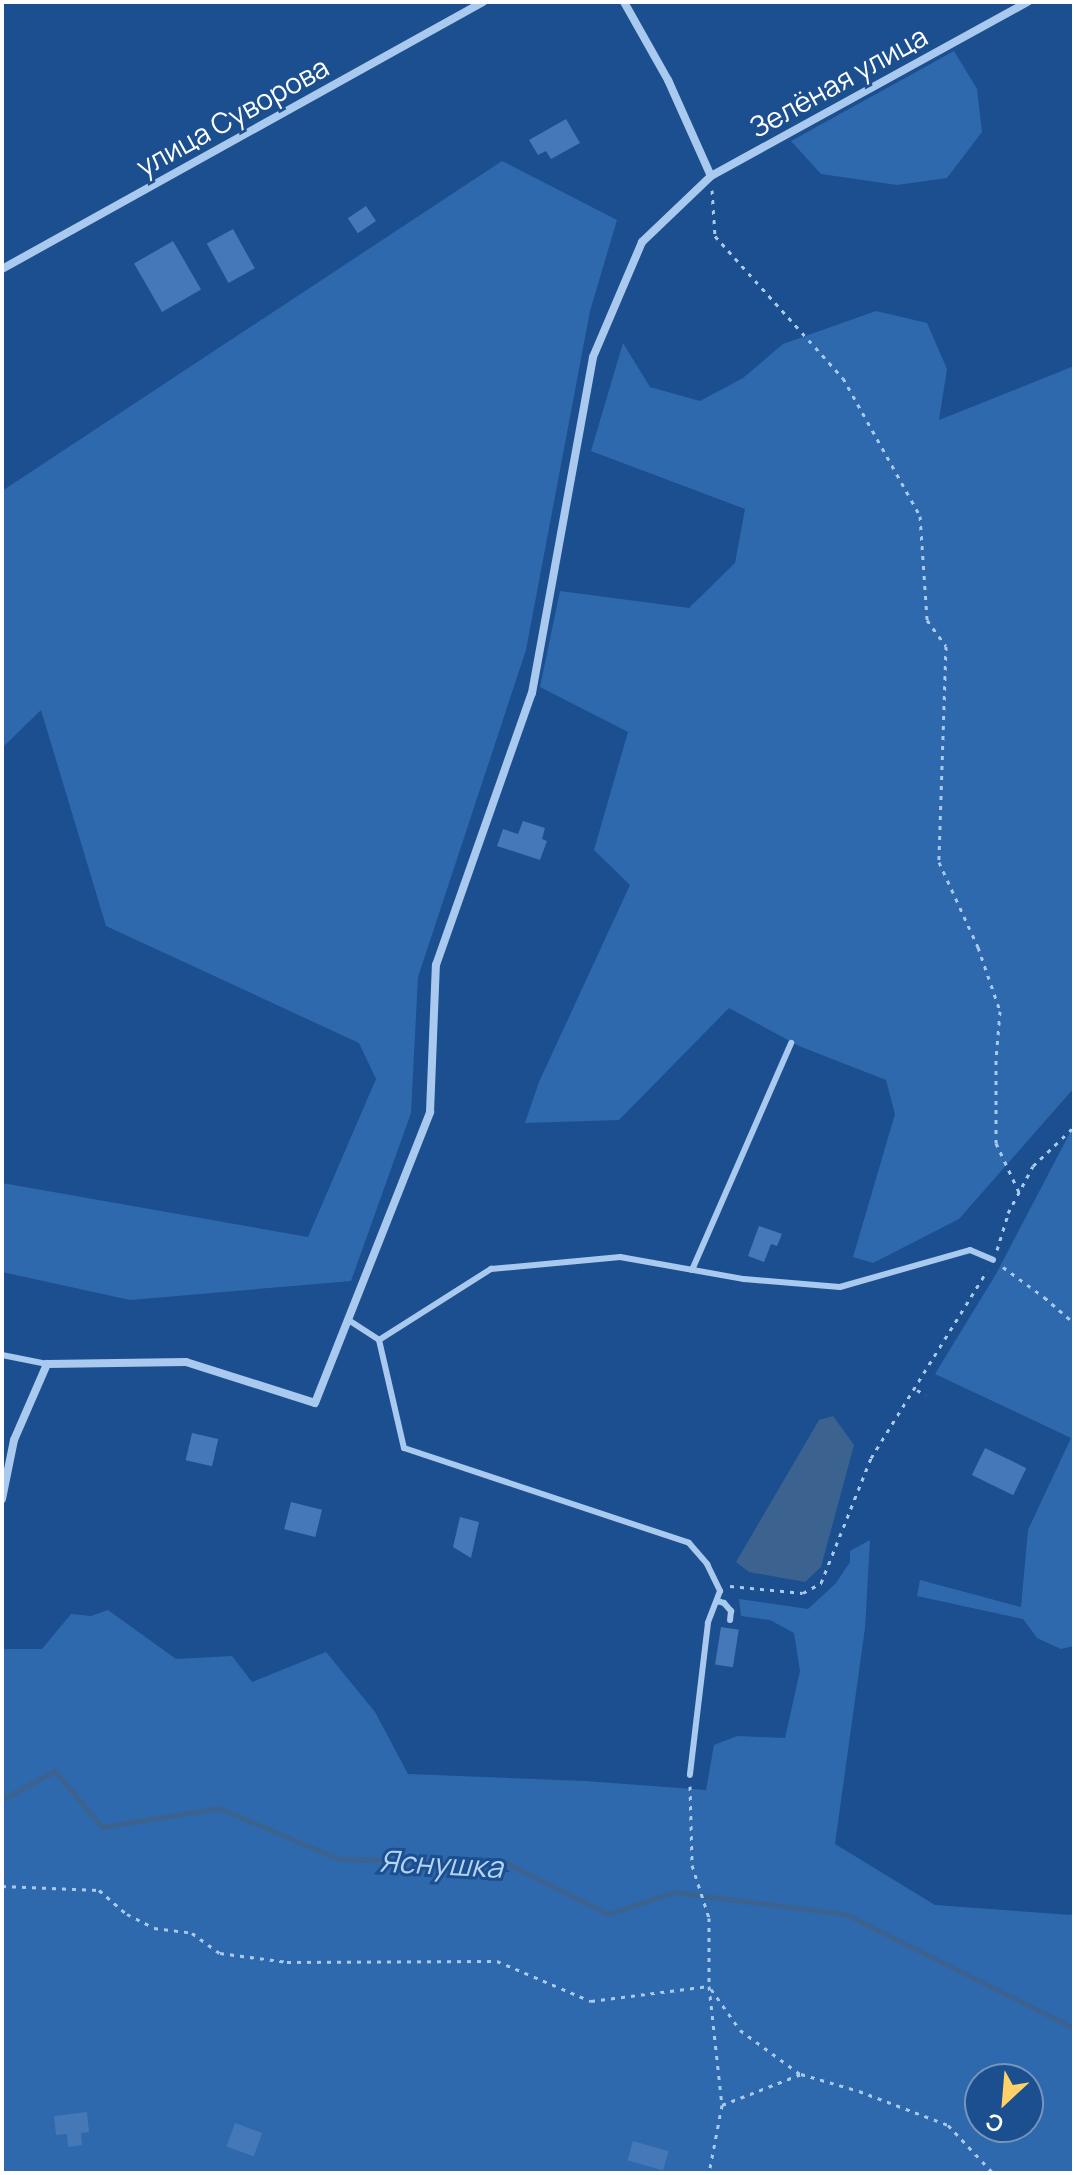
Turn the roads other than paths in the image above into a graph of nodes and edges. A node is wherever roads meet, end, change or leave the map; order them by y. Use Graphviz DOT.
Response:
graph roads {
  1 [pos="483,2"];
  2 [pos="624,2"];
  3 [pos="1028,2"];
  4 [pos="711,176"];
  5 [pos="2,269"];
  6 [pos="791,1043"];
  7 [pos="993,1260"];
  8 [pos="692,1270"];
  9 [pos="350,1321"];
  10 [pos="379,1340"];
  11 [pos="2,1355"];
  12 [pos="47,1364"];
  13 [pos="2,1499"];
  14 [pos="717,1601"];
  15 [pos="730,1620"];
  16 [pos="690,1775"];
  1 -- 5 [label="street, улица Суворова"];
  2 -- 4 [label="street"];
  3 -- 4 [label="street, Зелёная улица"];
  4 -- 9 [label="street, Зелёная улица"];
  6 -- 8 [label="lane"];
  7 -- 8 [label="lane"];
  8 -- 10 [label="lane"];
  9 -- 10 [label="lane"];
  9 -- 12 [label="street, Зелёная улица"];
  10 -- 14 [label="lane"];
  11 -- 12 [label="lane"];
  12 -- 13 [label="street"];
  14 -- 15 [label="lane"];
  14 -- 16 [label="lane"];
}
